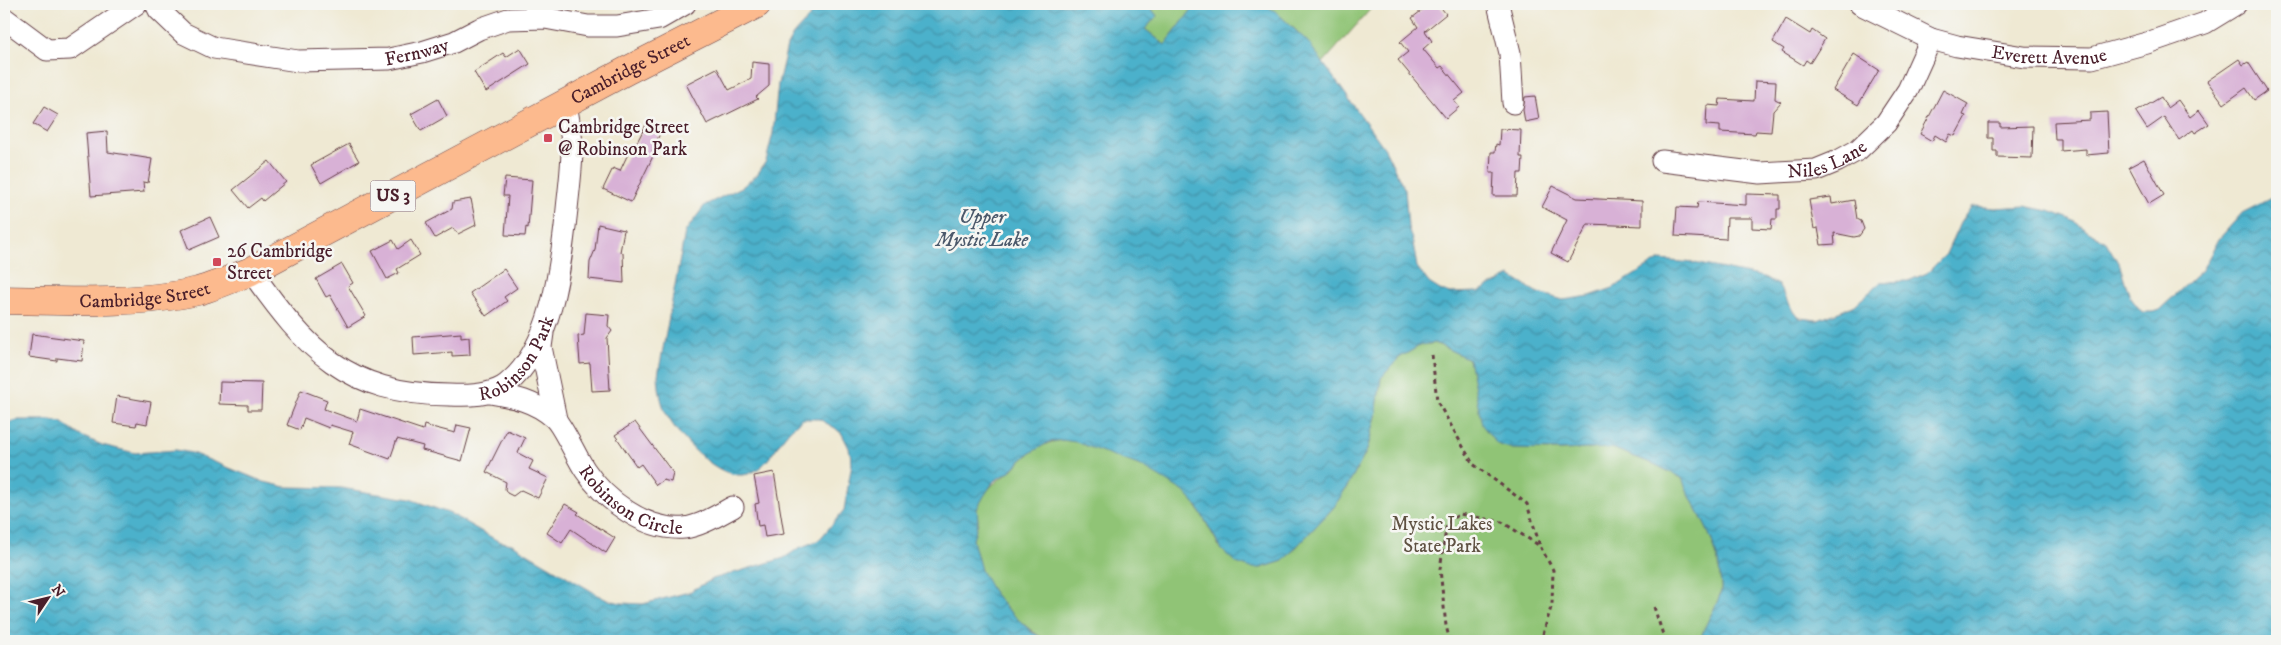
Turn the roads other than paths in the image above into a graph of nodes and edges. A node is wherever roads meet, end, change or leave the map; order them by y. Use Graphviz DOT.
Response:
graph roads {
  1 [pos="136,4"];
  2 [pos="156,4"];
  3 [pos="685,4"];
  4 [pos="757,4"];
  5 [pos="1498,4"];
  6 [pos="1860,4"];
  7 [pos="2236,4"];
  8 [pos="4,18"];
  9 [pos="1931,39"];
  10 [pos="566,103"];
  11 [pos="1512,103"];
  12 [pos="1662,161"];
  13 [pos="251,271"];
  14 [pos="4,300"];
  15 [pos="545,325"];
  16 [pos="490,393"];
  17 [pos="556,419"];
  18 [pos="733,507"];
  1 -- 8 [label="street"];
  2 -- 3 [label="street, Fernway"];
  4 -- 10 [label="highway, Cambridge Street / US 3"];
  5 -- 11 [label="street"];
  6 -- 9 [label="street, Everett Avenue"];
  7 -- 9 [label="street, Everett Avenue"];
  9 -- 12 [label="street, Niles Lane"];
  10 -- 13 [label="highway, Cambridge Street / US 3"];
  10 -- 15 [label="street, Robinson Park"];
  13 -- 14 [label="highway, Cambridge Street / US 3"];
  13 -- 16 [label="street, Robinson Park"];
  15 -- 16 [label="street, Robinson Park"];
  15 -- 17 [label="street, Robinson Circle"];
  16 -- 17 [label="street, Robinson Circle"];
  17 -- 18 [label="street, Robinson Circle"];
}
